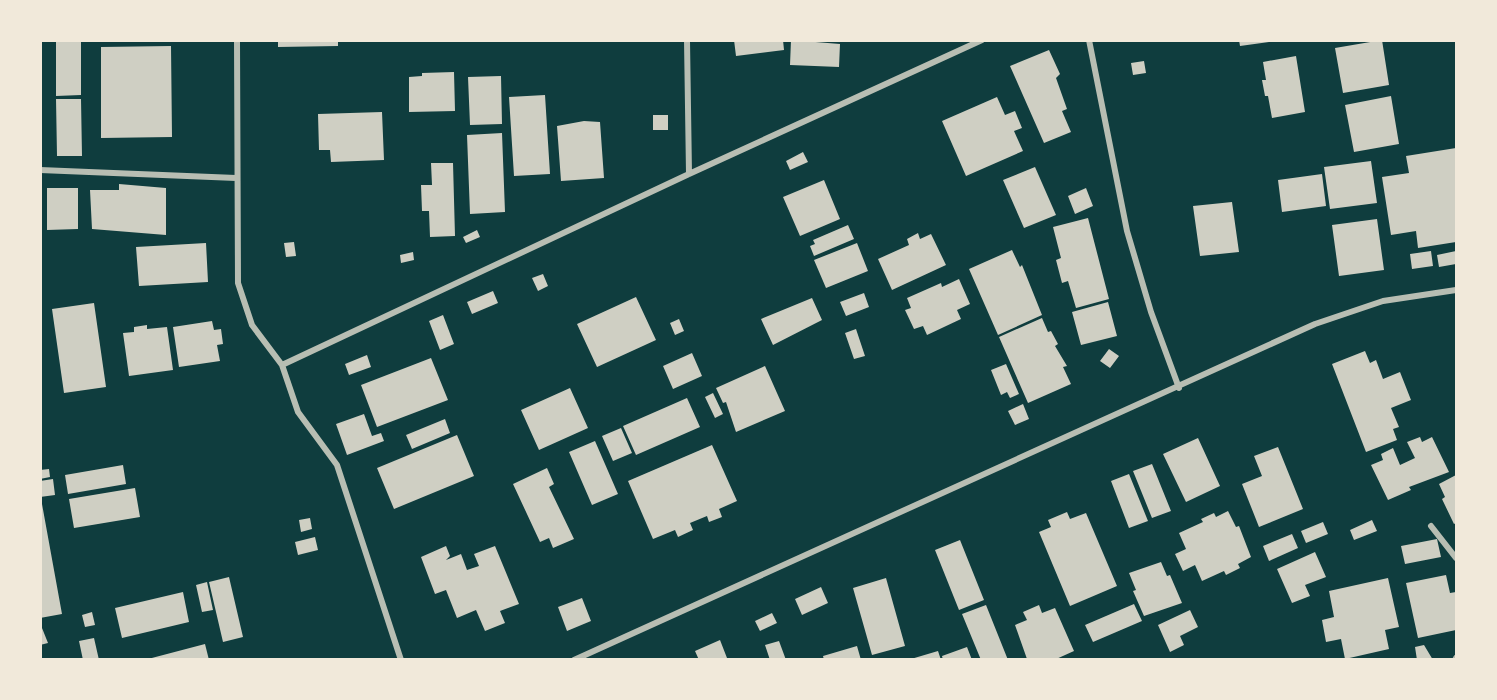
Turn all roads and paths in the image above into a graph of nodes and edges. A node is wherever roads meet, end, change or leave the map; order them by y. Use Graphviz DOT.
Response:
graph roads {
  1 [pos="237,40"];
  2 [pos="687,40"];
  3 [pos="982,40"];
  4 [pos="1089,40"];
  5 [pos="40,170"];
  6 [pos="688,174"];
  7 [pos="236,178"];
  8 [pos="1456,290"];
  9 [pos="282,365"];
  10 [pos="1179,388"];
  11 [pos="1431,526"];
  12 [pos="1456,558"];
  13 [pos="401,660"];
  14 [pos="574,660"];
  1 -- 7 [label="street"];
  2 -- 6 [label="street"];
  3 -- 6 [label="street"];
  4 -- 10 [label="street"];
  5 -- 7 [label="street"];
  6 -- 9 [label="street"];
  7 -- 9 [label="street"];
  8 -- 10 [label="street"];
  9 -- 13 [label="street"];
  10 -- 14 [label="street"];
  11 -- 12 [label="street"];
}
